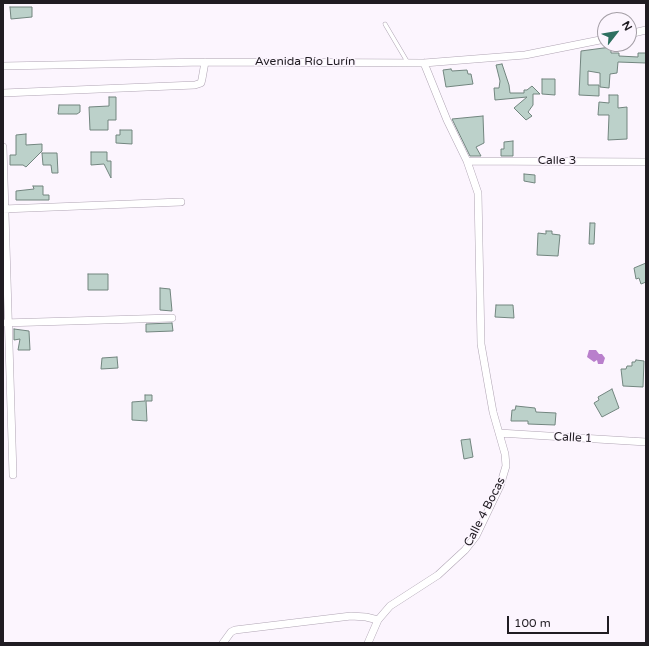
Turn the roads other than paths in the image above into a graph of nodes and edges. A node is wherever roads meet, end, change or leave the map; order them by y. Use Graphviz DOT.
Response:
graph roads {
  1 [pos="385,24"];
  2 [pos="597,40"];
  3 [pos="205,62"];
  4 [pos="408,63"];
  5 [pos="424,63"];
  6 [pos="3,66"];
  7 [pos="3,93"];
  8 [pos="3,147"];
  9 [pos="467,161"];
  10 [pos="646,162"];
  11 [pos="181,202"];
  12 [pos="4,209"];
  13 [pos="172,318"];
  14 [pos="6,323"];
  15 [pos="499,434"];
  16 [pos="646,442"];
  17 [pos="13,475"];
  18 [pos="378,620"];
  19 [pos="223,643"];
  20 [pos="368,643"];
  1 -- 4 [label="lane"];
  2 -- 5 [label="street, Avenida Río Lurín"];
  3 -- 4 [label="street, Avenida Río Lurín"];
  3 -- 6 [label="street, Avenida Río Lurín"];
  3 -- 7 [label="street"];
  4 -- 5 [label="street, Avenida Río Lurín"];
  5 -- 9 [label="street, Calle 4 Bocas"];
  8 -- 12 [label="street"];
  9 -- 10 [label="street, Calle 3"];
  9 -- 15 [label="street, Calle 4 Bocas"];
  11 -- 12 [label="street"];
  12 -- 14 [label="street"];
  13 -- 14 [label="street"];
  14 -- 17 [label="street"];
  15 -- 16 [label="street, Calle 1"];
  15 -- 18 [label="street, Calle 4 Bocas"];
  18 -- 19 [label="street"];
  18 -- 20 [label="street, Calle 4 Bocas"];
}
